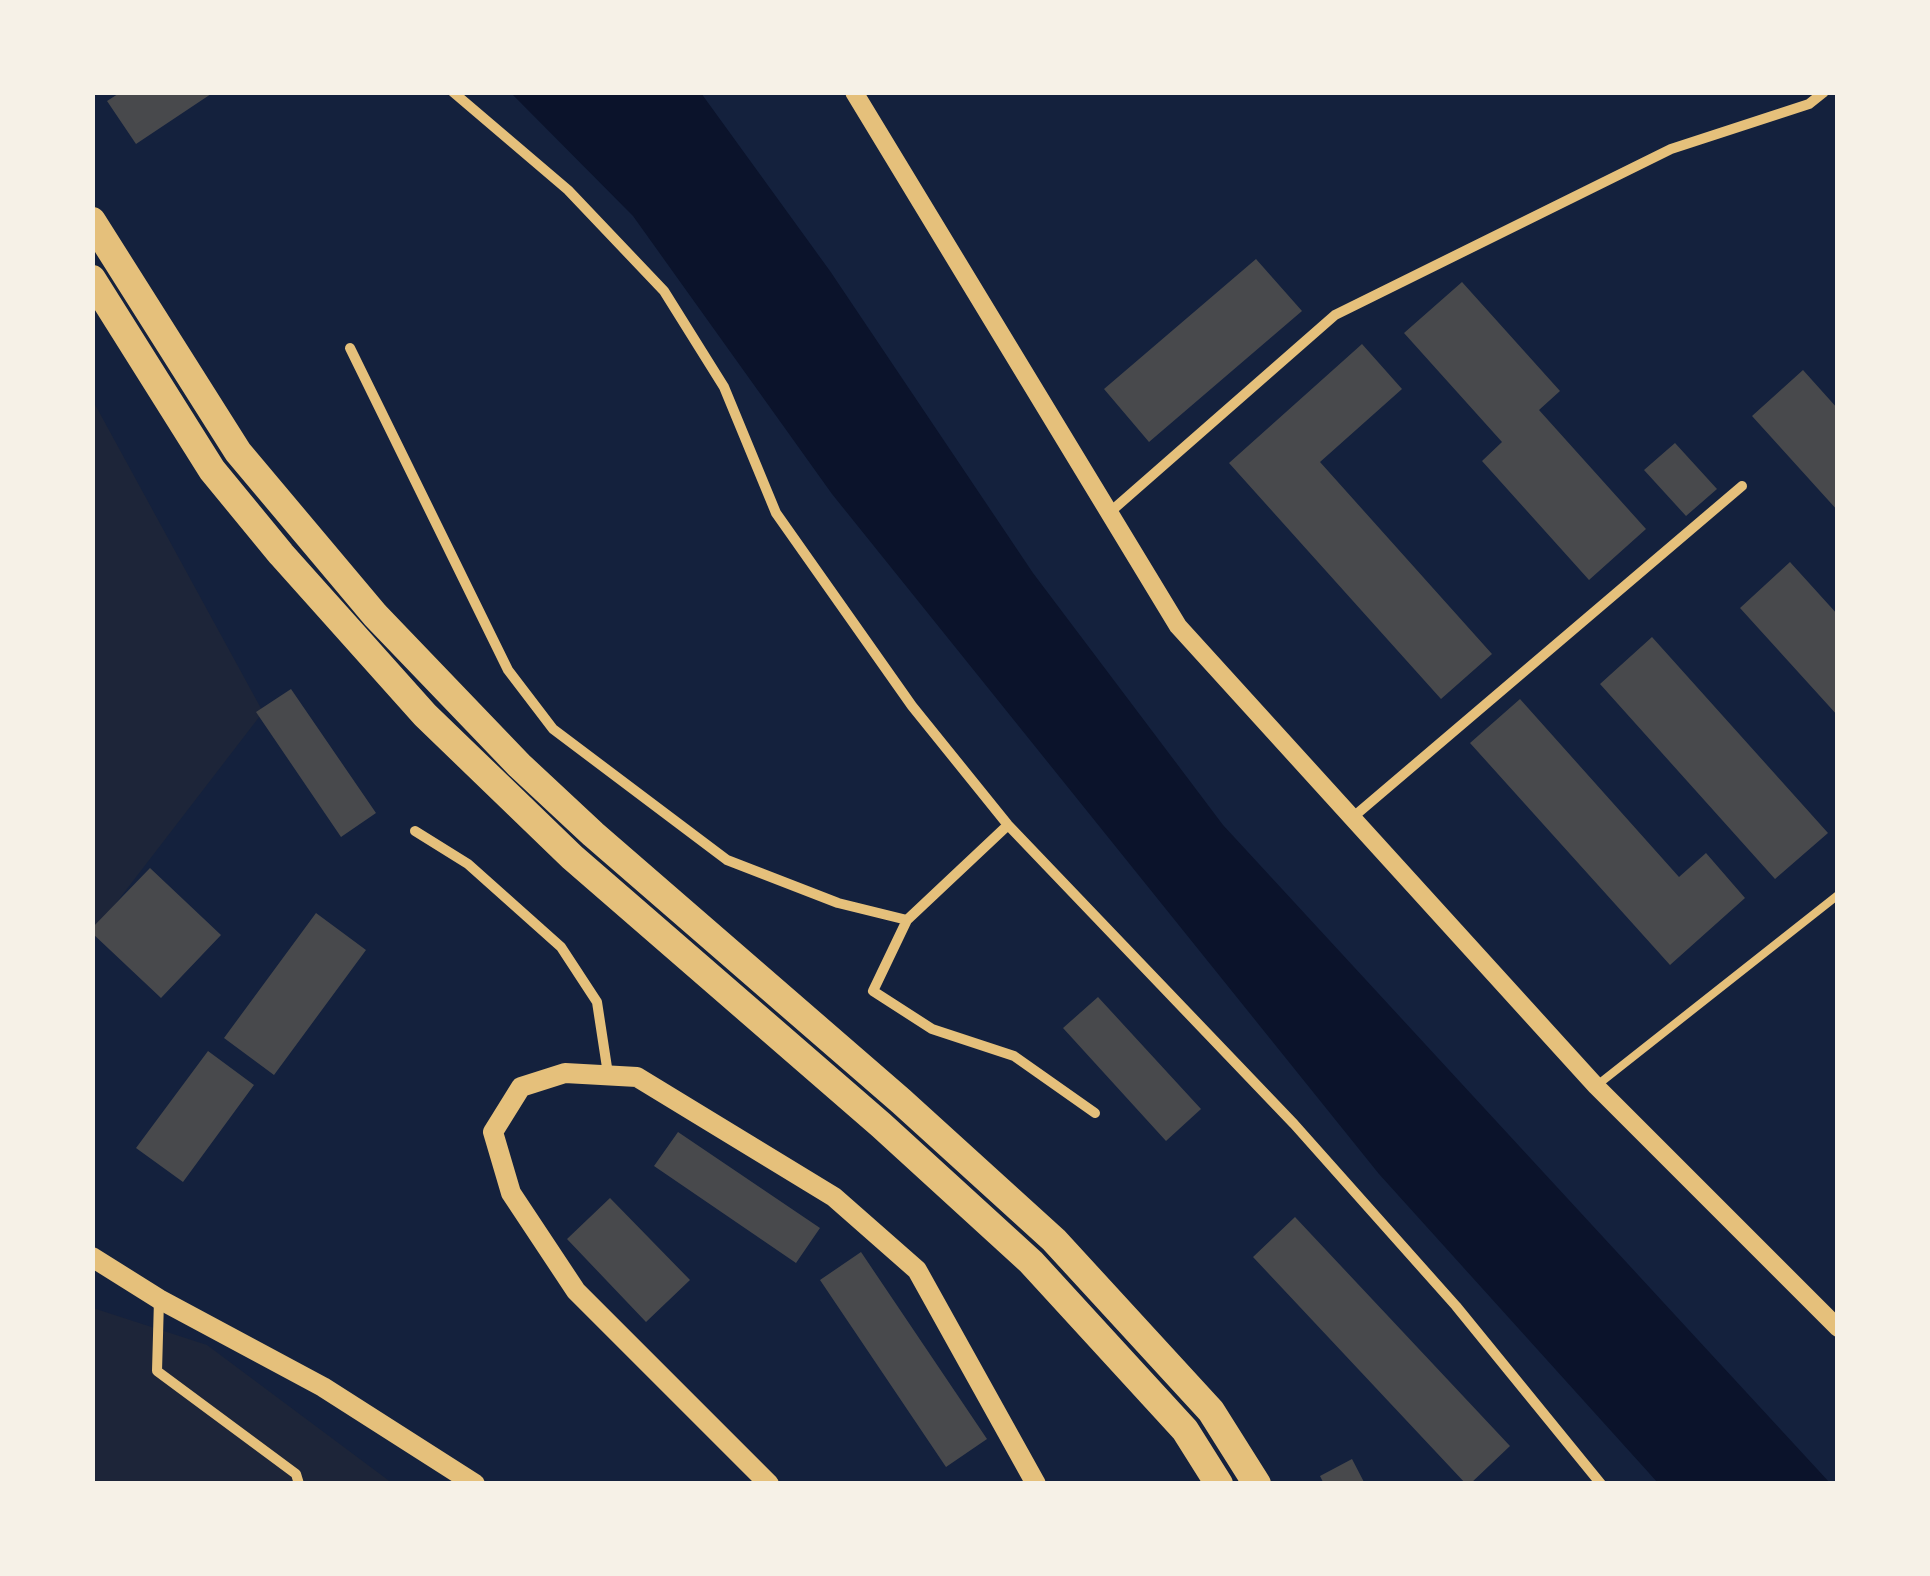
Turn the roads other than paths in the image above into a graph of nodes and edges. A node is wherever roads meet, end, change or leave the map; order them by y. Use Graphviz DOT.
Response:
graph roads {
  1 [pos="452,92"];
  2 [pos="854,92"];
  3 [pos="1824,92"];
  4 [pos="92,220"];
  5 [pos="92,279"];
  6 [pos="350,348"];
  7 [pos="1742,486"];
  8 [pos="1109,513"];
  9 [pos="1352,818"];
  10 [pos="1008,825"];
  11 [pos="415,830"];
  12 [pos="1838,895"];
  13 [pos="907,920"];
  14 [pos="608,1075"];
  15 [pos="1596,1086"];
  16 [pos="1095,1113"];
  17 [pos="92,1257"];
  18 [pos="159,1299"];
  19 [pos="1838,1328"];
  20 [pos="299,1484"];
  21 [pos="475,1484"];
  22 [pos="770,1484"];
  23 [pos="1036,1484"];
  24 [pos="1219,1484"];
  25 [pos="1256,1484"];
  26 [pos="1601,1484"];
  1 -- 10 [label="street"];
  2 -- 8 [label="street"];
  3 -- 8 [label="street"];
  4 -- 25 [label="highway"];
  5 -- 24 [label="highway"];
  6 -- 13 [label="street"];
  7 -- 9 [label="street"];
  8 -- 9 [label="street"];
  9 -- 15 [label="street"];
  10 -- 13 [label="street"];
  10 -- 26 [label="street"];
  11 -- 14 [label="street"];
  12 -- 15 [label="lane"];
  13 -- 16 [label="street"];
  14 -- 22 [label="main road"];
  14 -- 23 [label="main road"];
  15 -- 19 [label="street"];
  17 -- 18 [label="main road"];
  18 -- 20 [label="street"];
  18 -- 21 [label="main road"];
}
